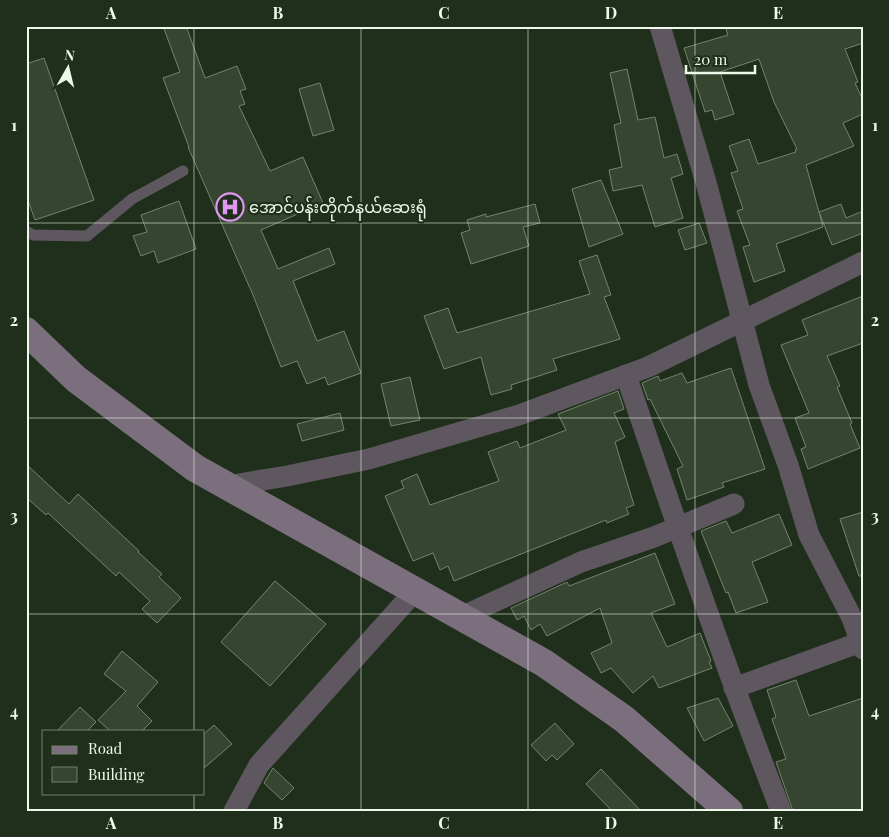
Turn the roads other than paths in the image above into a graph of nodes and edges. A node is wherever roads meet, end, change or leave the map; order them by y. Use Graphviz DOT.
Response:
graph roads {
  1 [pos="660,26"];
  2 [pos="184,171"];
  3 [pos="26,231"];
  4 [pos="863,262"];
  5 [pos="742,322"];
  6 [pos="26,331"];
  7 [pos="626,375"];
  8 [pos="227,486"];
  9 [pos="734,504"];
  10 [pos="677,528"];
  11 [pos="415,591"];
  12 [pos="461,617"];
  13 [pos="862,646"];
  14 [pos="734,688"];
  15 [pos="234,811"];
  16 [pos="729,811"];
  17 [pos="781,811"];
  1 -- 5 [label="street"];
  2 -- 3 [label="lane"];
  4 -- 5 [label="street"];
  5 -- 7 [label="street"];
  5 -- 13 [label="street"];
  6 -- 8 [label="main road"];
  7 -- 8 [label="street"];
  7 -- 10 [label="street"];
  8 -- 11 [label="main road"];
  9 -- 10 [label="street"];
  10 -- 12 [label="street"];
  10 -- 14 [label="street"];
  11 -- 12 [label="main road"];
  11 -- 15 [label="street"];
  12 -- 16 [label="main road"];
  13 -- 14 [label="street"];
  14 -- 17 [label="street"];
}
